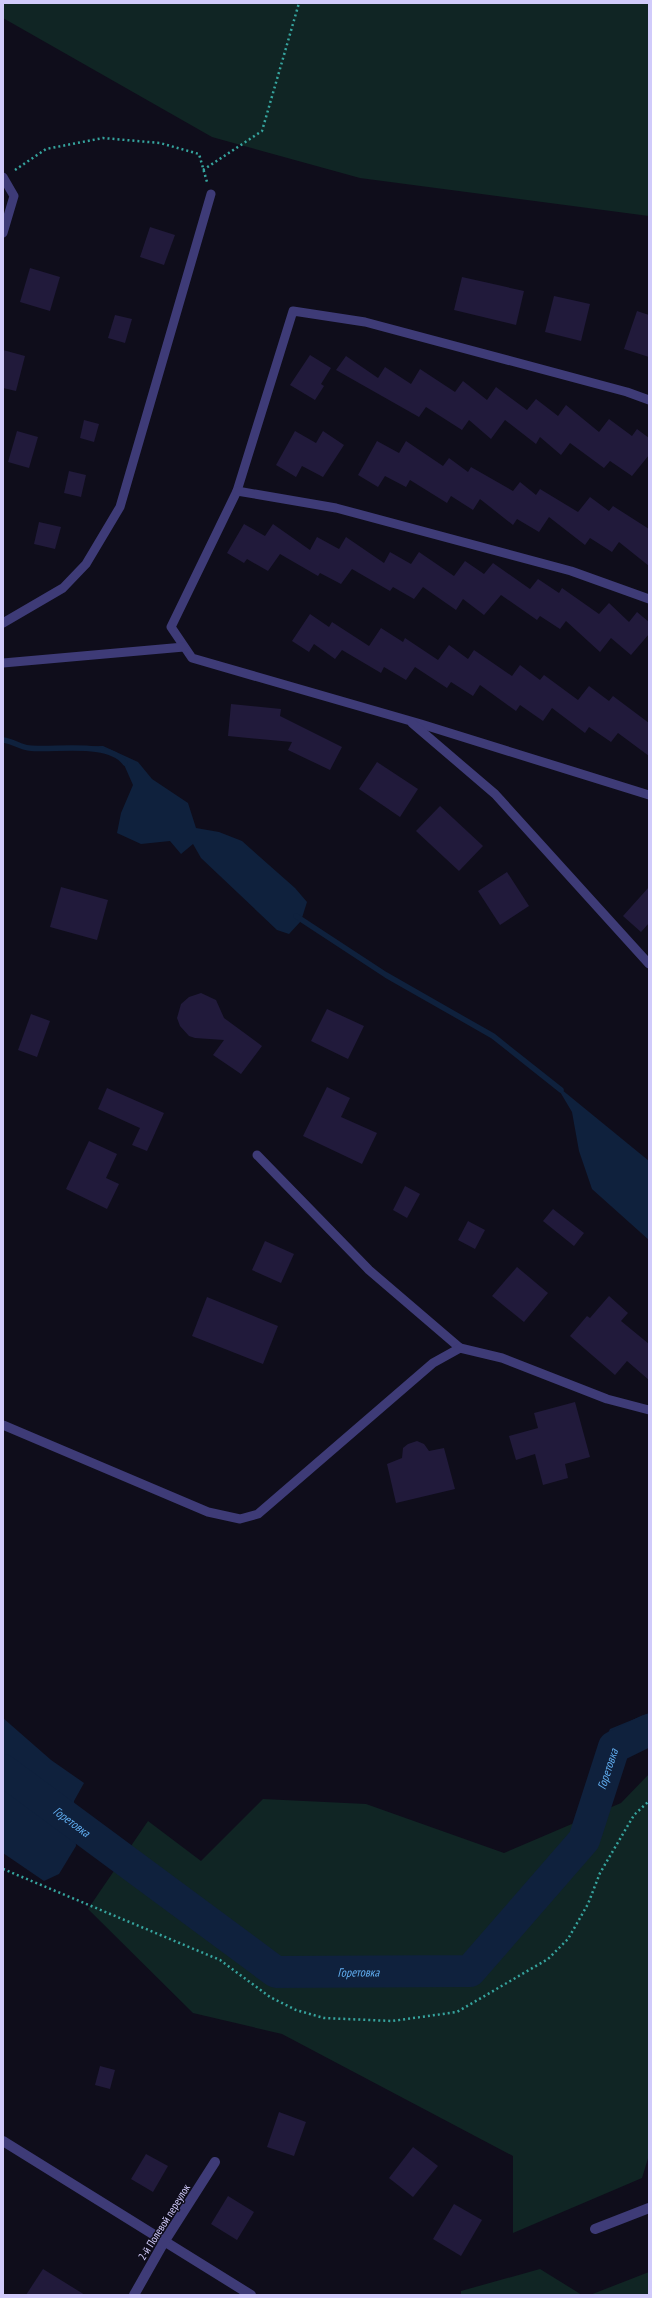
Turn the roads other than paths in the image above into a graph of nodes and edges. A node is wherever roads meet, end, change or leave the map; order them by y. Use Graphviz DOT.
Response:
graph roads {
  1 [pos="4,177"];
  2 [pos="211,194"];
  3 [pos="3,233"];
  4 [pos="649,400"];
  5 [pos="237,491"];
  6 [pos="649,599"];
  7 [pos="3,623"];
  8 [pos="184,647"];
  9 [pos="3,663"];
  10 [pos="409,721"];
  11 [pos="649,795"];
  12 [pos="649,964"];
  13 [pos="257,1155"];
  14 [pos="460,1348"];
  15 [pos="649,1410"];
  16 [pos="3,1424"];
  17 [pos="3,2141"];
  18 [pos="216,2162"];
  19 [pos="649,2208"];
  20 [pos="595,2229"];
  21 [pos="164,2242"];
  22 [pos="134,2295"];
  23 [pos="251,2295"];
  1 -- 3 [label="lane"];
  2 -- 7 [label="lane"];
  4 -- 5 [label="lane"];
  5 -- 6 [label="lane"];
  5 -- 8 [label="lane"];
  8 -- 9 [label="lane"];
  8 -- 10 [label="lane"];
  10 -- 11 [label="lane"];
  10 -- 12 [label="lane"];
  13 -- 14 [label="lane"];
  14 -- 15 [label="lane"];
  14 -- 16 [label="lane"];
  17 -- 21 [label="street"];
  18 -- 21 [label="street, 2-й Полевой переулок"];
  19 -- 20 [label="street"];
  21 -- 22 [label="street, 2-й Полевой переулок"];
  21 -- 23 [label="street"];
}
